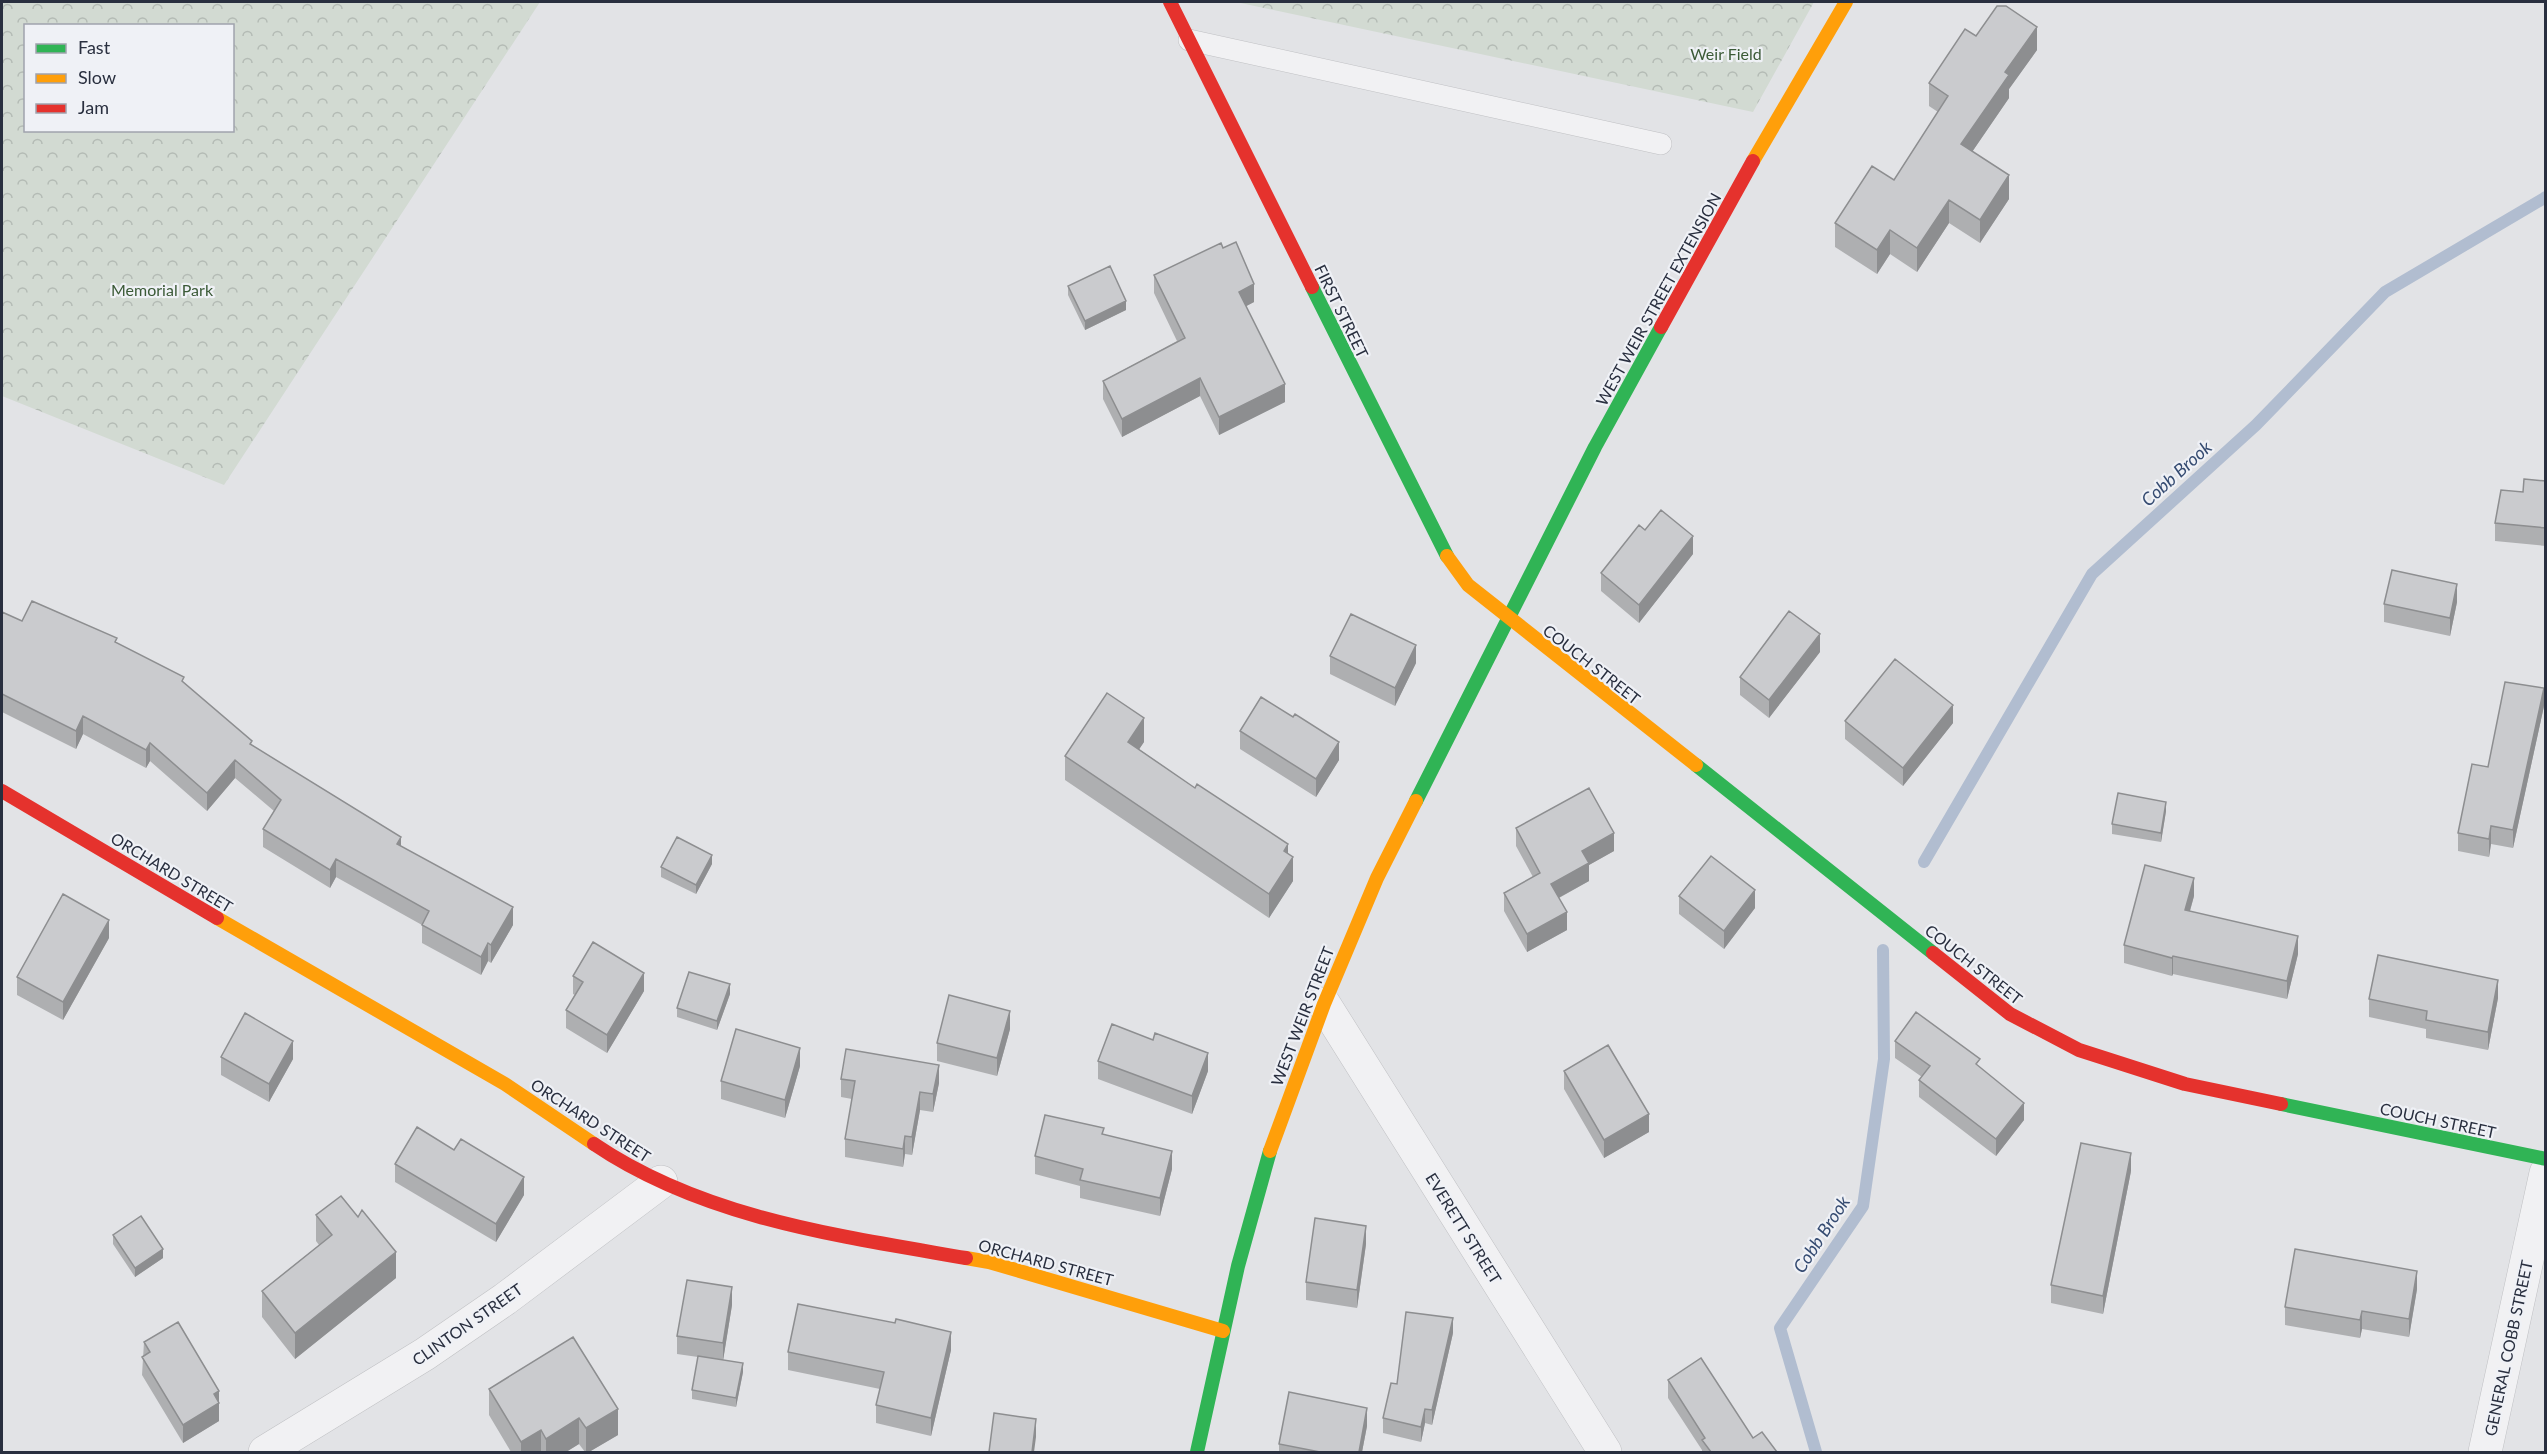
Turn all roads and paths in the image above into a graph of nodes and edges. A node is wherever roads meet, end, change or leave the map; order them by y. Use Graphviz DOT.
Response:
graph roads {
  1 [pos="1170,2"];
  2 [pos="1846,2"];
  3 [pos="1189,40"];
  4 [pos="1661,144"];
  5 [pos="1507,618"];
  6 [pos="2,790"];
  7 [pos="1324,1004"];
  8 [pos="2546,1159"];
  9 [pos="2546,1173"];
  10 [pos="661,1182"];
  11 [pos="1223,1330"];
  12 [pos="265,1452"];
  13 [pos="1197,1452"];
  14 [pos="1605,1452"];
  15 [pos="2485,1452"];
  1 -- 3 [label="street, FIRST STREET"];
  2 -- 5 [label="street, WEST WEIR STREET EXTENSION"];
  3 -- 4 [label="lane"];
  3 -- 5 [label="street, FIRST STREET"];
  5 -- 7 [label="street, WEST WEIR STREET"];
  5 -- 8 [label="street, COUCH STREET"];
  6 -- 10 [label="street, ORCHARD STREET"];
  7 -- 11 [label="street, WEST WEIR STREET"];
  7 -- 14 [label="street, EVERETT STREET"];
  9 -- 15 [label="street, GENERAL COBB STREET"];
  10 -- 11 [label="street, ORCHARD STREET"];
  10 -- 12 [label="street, CLINTON STREET"];
  11 -- 13 [label="street, WEST WEIR STREET"];
}
